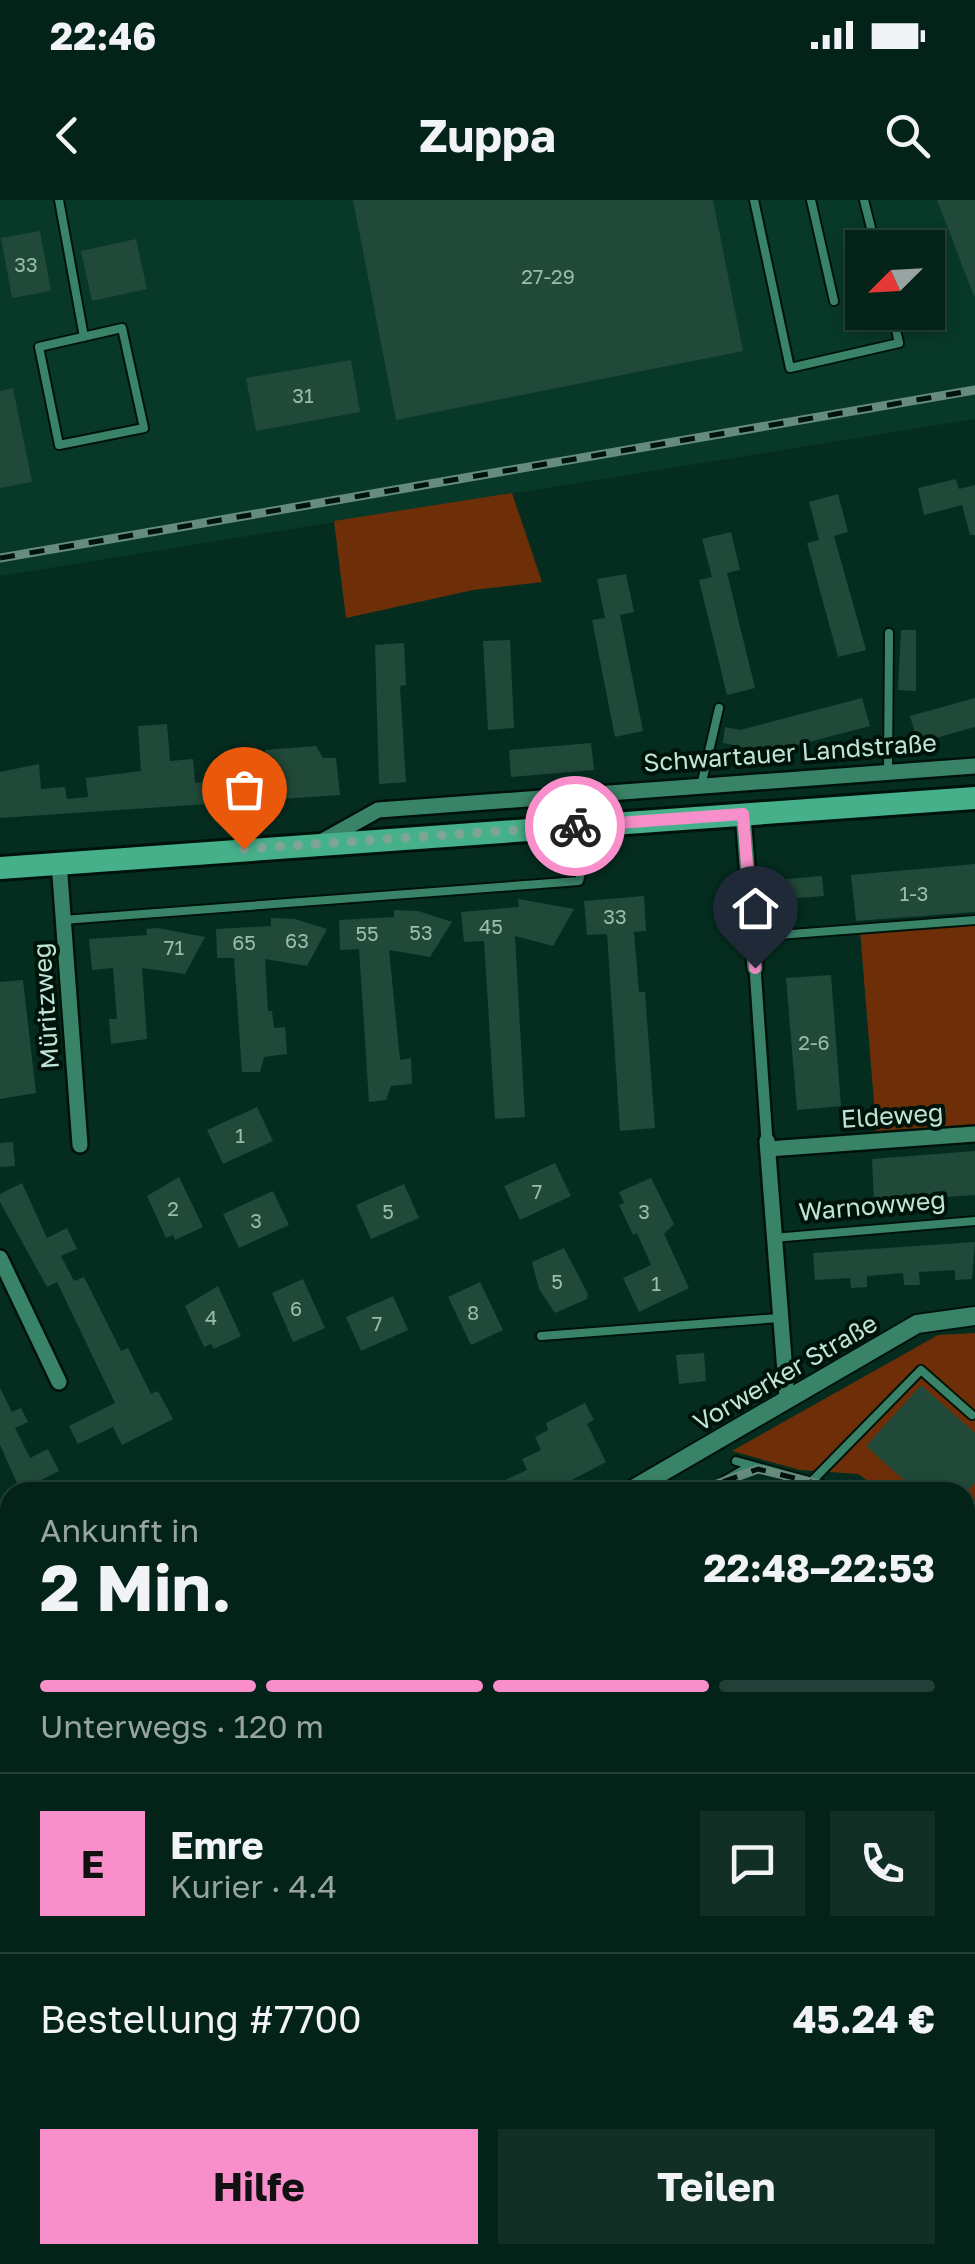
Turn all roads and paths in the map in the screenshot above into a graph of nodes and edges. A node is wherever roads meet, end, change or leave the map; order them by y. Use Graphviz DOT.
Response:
graph roads {
  1 [pos="59,200"];
  2 [pos="754,200"];
  3 [pos="811,200"];
  4 [pos="864,200"];
  5 [pos="872,230"];
  6 [pos="834,301"];
  7 [pos="896,330"];
  8 [pos="84,338"];
  9 [pos="889,633"];
  10 [pos="719,708"];
  11 [pos="975,766"];
  12 [pos="888,772"];
  13 [pos="701,786"];
  14 [pos="975,798"];
  15 [pos="743,814"];
  16 [pos="583,826"];
  17 [pos="318,844"];
  18 [pos="59,862"];
  19 [pos="0,868"];
  20 [pos="63,920"];
  21 [pos="975,920"];
  22 [pos="752,937"];
  23 [pos="755,968"];
  24 [pos="975,1134"];
  25 [pos="80,1145"];
  26 [pos="768,1145"];
  27 [pos="975,1221"];
  28 [pos="773,1238"];
  29 [pos="0,1258"];
  30 [pos="975,1316"];
  31 [pos="779,1318"];
  32 [pos="541,1336"];
  33 [pos="59,1382"];
  34 [pos="787,1398"];
  35 [pos="972,1414"];
  36 [pos="736,1461"];
  37 [pos="750,1466"];
  38 [pos="812,1481"];
  39 [pos="645,1482"];
  40 [pos="722,1482"];
  41 [pos="815,1482"];
  1 -- 8 [label="lane"];
  2 -- 7 [label="lane"];
  3 -- 6 [label="lane"];
  4 -- 5 [label="lane"];
  8 -- 8 [label="lane"];
  9 -- 12 [label="lane"];
  10 -- 13 [label="lane"];
  11 -- 12 [label="street, Schwartauer Landstraße"];
  12 -- 13 [label="street, Schwartauer Landstraße"];
  13 -- 17 [label="street, Schwartauer Landstraße"];
  14 -- 15 [label="main road, Schwartauer Landstraße"];
  15 -- 16 [label="main road, Schwartauer Landstraße"];
  15 -- 22 [label="street"];
  16 -- 17 [label="main road, Schwartauer Landstraße"];
  16 -- 20 [label="lane"];
  17 -- 18 [label="main road, Schwartauer Landstraße"];
  18 -- 19 [label="main road, Schwartauer Landstraße"];
  18 -- 20 [label="street, Müritzweg"];
  20 -- 25 [label="street, Müritzweg"];
  21 -- 22 [label="lane"];
  22 -- 23 [label="street"];
  23 -- 26 [label="street"];
  24 -- 26 [label="street, Eldeweg"];
  26 -- 28 [label="street, Warnowweg"];
  27 -- 28 [label="lane, Warnowweg"];
  28 -- 31 [label="street, Warnowweg"];
  29 -- 33 [label="street"];
  30 -- 34 [label="street, Vorwerker Straße"];
  31 -- 32 [label="lane"];
  31 -- 34 [label="street, Warnowweg"];
  34 -- 39 [label="street, Vorwerker Straße"];
  35 -- 38 [label="lane"];
  36 -- 37 [label="lane"];
  37 -- 38 [label="lane"];
  37 -- 40 [label="lane"];
  38 -- 41 [label="lane"];
}
